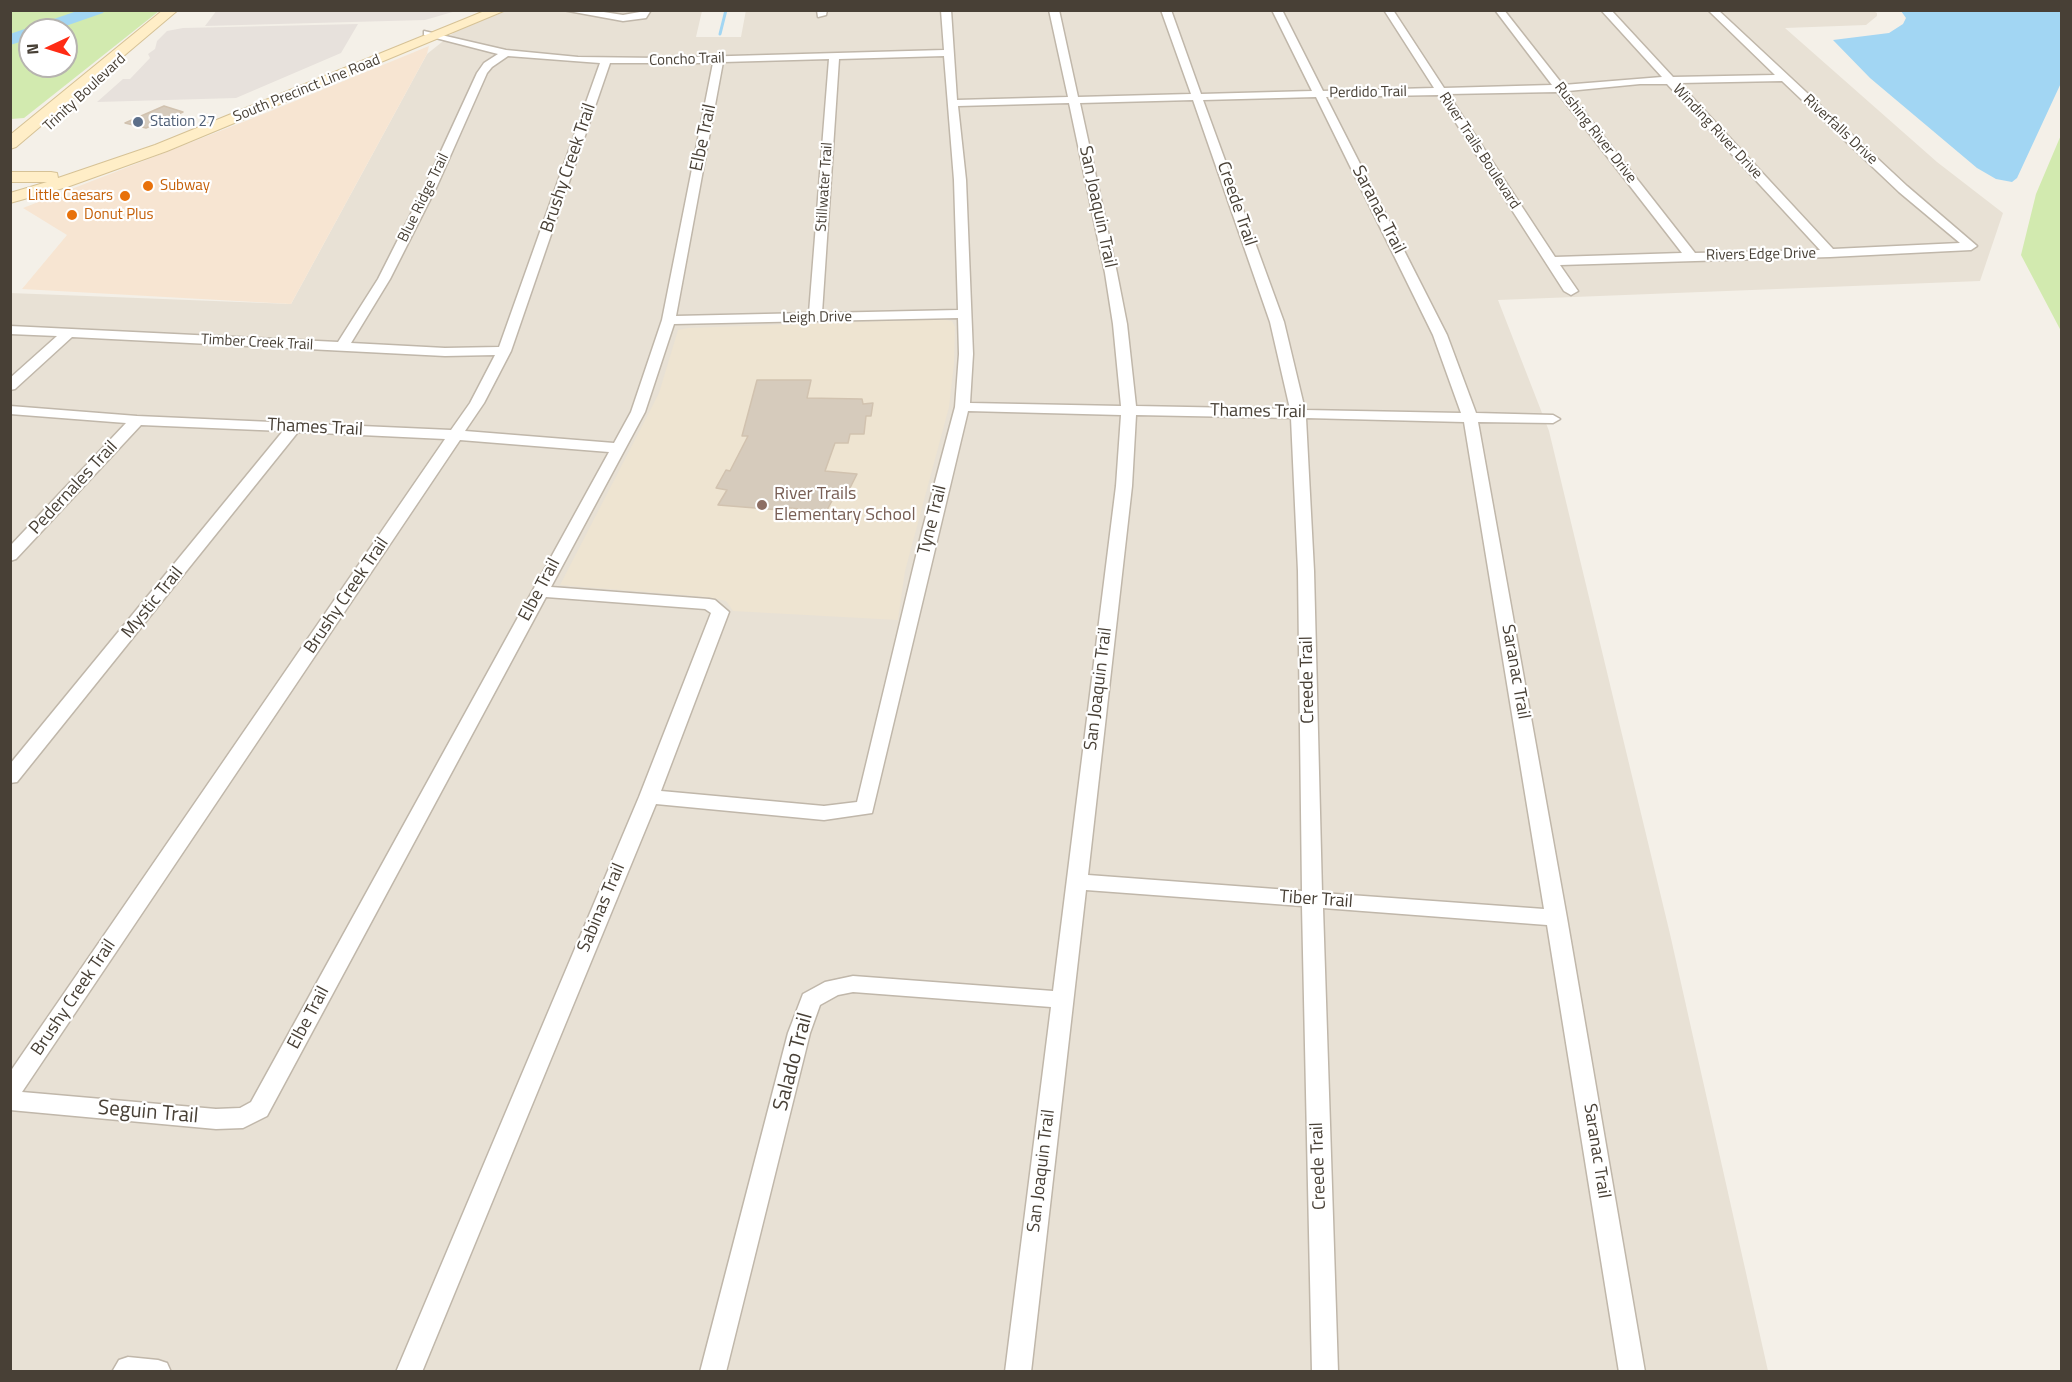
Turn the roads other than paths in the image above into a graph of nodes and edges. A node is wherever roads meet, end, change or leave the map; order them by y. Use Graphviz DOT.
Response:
graph roads {
  1 [pos="172,10"];
  2 [pos="483,10"];
  3 [pos="500,10"];
  4 [pos="567,10"];
  5 [pos="946,10"];
  6 [pos="1054,10"];
  7 [pos="1166,10"];
  8 [pos="1277,10"];
  9 [pos="1388,10"];
  10 [pos="1499,10"];
  11 [pos="1605,10"];
  12 [pos="1712,10"];
  13 [pos="642,14"];
  14 [pos="158,23"];
  15 [pos="434,34"];
  16 [pos="506,53"];
  17 [pos="949,53"];
  18 [pos="834,56"];
  19 [pos="719,59"];
  20 [pos="606,61"];
  21 [pos="340,66"];
  22 [pos="1785,78"];
  23 [pos="1670,80"];
  24 [pos="1560,88"];
  25 [pos="1440,91"];
  26 [pos="1319,94"];
  27 [pos="1198,97"];
  28 [pos="1074,100"];
  29 [pos="952,103"];
  30 [pos="239,117"];
  31 [pos="202,126"];
  32 [pos="10,144"];
  33 [pos="10,162"];
  34 [pos="55,176"];
  35 [pos="10,177"];
  36 [pos="10,189"];
  37 [pos="10,198"];
  38 [pos="1971,246"];
  39 [pos="1830,254"];
  40 [pos="1691,256"];
  41 [pos="1551,261"];
  42 [pos="1570,291"];
  43 [pos="964,314"];
  44 [pos="815,318"];
  45 [pos="669,321"];
  46 [pos="10,330"];
  47 [pos="69,333"];
  48 [pos="342,347"];
  49 [pos="504,351"];
  50 [pos="10,386"];
  51 [pos="962,407"];
  52 [pos="1129,409"];
  53 [pos="10,410"];
  54 [pos="1298,412"];
  55 [pos="1470,417"];
  56 [pos="1553,419"];
  57 [pos="137,420"];
  58 [pos="294,428"];
  59 [pos="455,435"];
  60 [pos="619,448"];
  61 [pos="10,556"];
  62 [pos="540,591"];
  63 [pos="10,777"];
  64 [pos="649,797"];
  65 [pos="1076,882"];
  66 [pos="1312,900"];
  67 [pos="1557,918"];
  68 [pos="1062,1000"];
  69 [pos="271,1088"];
  70 [pos="10,1091"];
  71 [pos="10,1100"];
  72 [pos="125,1371"];
  73 [pos="158,1371"];
  74 [pos="409,1371"];
  75 [pos="712,1371"];
  76 [pos="1018,1371"];
  77 [pos="1325,1371"];
  78 [pos="1632,1371"];
  1 -- 14 [label="main road, Trinity Boulevard"];
  2 -- 15 [label="main road"];
  3 -- 15 [label="main road, South Precinct Line Road"];
  4 -- 13 [label="street"];
  5 -- 17 [label="street, Tyne Trail"];
  6 -- 28 [label="street, San Joaquin Trail"];
  7 -- 27 [label="street, Creede Trail"];
  8 -- 26 [label="street, Saranac Trail"];
  9 -- 25 [label="street, River Trails Boulevard"];
  10 -- 24 [label="street, Rushing River Drive"];
  11 -- 23 [label="street, Winding River Drive"];
  12 -- 22 [label="street, Riverfalls Drive"];
  14 -- 32 [label="main road, Trinity Boulevard"];
  14 -- 33 [label="main road, Trinity Boulevard"];
  15 -- 16 [label="street, Concho Trail"];
  15 -- 21 [label="main road"];
  15 -- 30 [label="main road, South Precinct Line Road"];
  16 -- 20 [label="street, Concho Trail"];
  16 -- 48 [label="street, Blue Ridge Trail"];
  17 -- 18 [label="street, Concho Trail"];
  17 -- 29 [label="street, Tyne Trail"];
  18 -- 19 [label="street, Concho Trail"];
  18 -- 44 [label="street, Stillwater Trail"];
  19 -- 20 [label="street, Concho Trail"];
  19 -- 45 [label="street, Elbe Trail"];
  20 -- 49 [label="street, Brushy Creek Trail"];
  21 -- 30 [label="main road"];
  21 -- 31 [label="main road"];
  22 -- 23 [label="street, Perdido Trail"];
  22 -- 38 [label="street, Riverfalls Drive"];
  23 -- 24 [label="street, Perdido Trail"];
  23 -- 39 [label="street, Winding River Drive"];
  24 -- 25 [label="street, Perdido Trail"];
  24 -- 40 [label="street, Rushing River Drive"];
  25 -- 26 [label="street, Perdido Trail"];
  25 -- 41 [label="street, River Trails Boulevard"];
  26 -- 27 [label="street, Perdido Trail"];
  26 -- 55 [label="street, Saranac Trail"];
  27 -- 28 [label="street, Perdido Trail"];
  27 -- 54 [label="street, Creede Trail"];
  28 -- 29 [label="street, Perdido Trail"];
  28 -- 52 [label="street, San Joaquin Trail"];
  29 -- 43 [label="street, Tyne Trail"];
  30 -- 31 [label="main road, South Precinct Line Road"];
  31 -- 34 [label="main road"];
  31 -- 37 [label="main road, South Precinct Line Road"];
  34 -- 35 [label="main road"];
  34 -- 36 [label="main road"];
  38 -- 39 [label="street, Rivers Edge Drive"];
  39 -- 40 [label="street, Rivers Edge Drive"];
  40 -- 41 [label="street, Rivers Edge Drive"];
  41 -- 42 [label="street, River Trails Boulevard"];
  43 -- 44 [label="street, Leigh Drive"];
  43 -- 51 [label="street, Tyne Trail"];
  44 -- 45 [label="street, Leigh Drive"];
  45 -- 60 [label="street, Elbe Trail"];
  46 -- 47 [label="street, Timber Creek Trail"];
  47 -- 48 [label="street, Timber Creek Trail"];
  47 -- 50 [label="street"];
  48 -- 49 [label="street, Timber Creek Trail"];
  49 -- 59 [label="street, Brushy Creek Trail"];
  51 -- 52 [label="street, Thames Trail"];
  51 -- 64 [label="street, Tyne Trail"];
  52 -- 54 [label="street, Thames Trail"];
  52 -- 65 [label="street, San Joaquin Trail"];
  53 -- 57 [label="street, Thames Trail"];
  54 -- 55 [label="street, Thames Trail"];
  54 -- 66 [label="street, Creede Trail"];
  55 -- 56 [label="street, Thames Trail"];
  55 -- 67 [label="street, Saranac Trail"];
  57 -- 58 [label="street, Thames Trail"];
  57 -- 61 [label="street, Pedernales Trail"];
  58 -- 59 [label="street, Thames Trail"];
  58 -- 63 [label="street, Mystic Trail"];
  59 -- 60 [label="street, Thames Trail"];
  59 -- 70 [label="street, Brushy Creek Trail"];
  60 -- 62 [label="street, Elbe Trail"];
  62 -- 64 [label="street, Sabinas Trail"];
  62 -- 69 [label="street, Elbe Trail"];
  64 -- 74 [label="street, Sabinas Trail"];
  65 -- 66 [label="street, Tiber Trail"];
  65 -- 68 [label="street, San Joaquin Trail"];
  66 -- 67 [label="street, Tiber Trail"];
  66 -- 77 [label="street, Creede Trail"];
  67 -- 78 [label="street, Saranac Trail"];
  68 -- 75 [label="street, Salado Trail"];
  68 -- 76 [label="street, San Joaquin Trail"];
  69 -- 71 [label="street, Seguin Trail"];
  72 -- 73 [label="street"];
}
